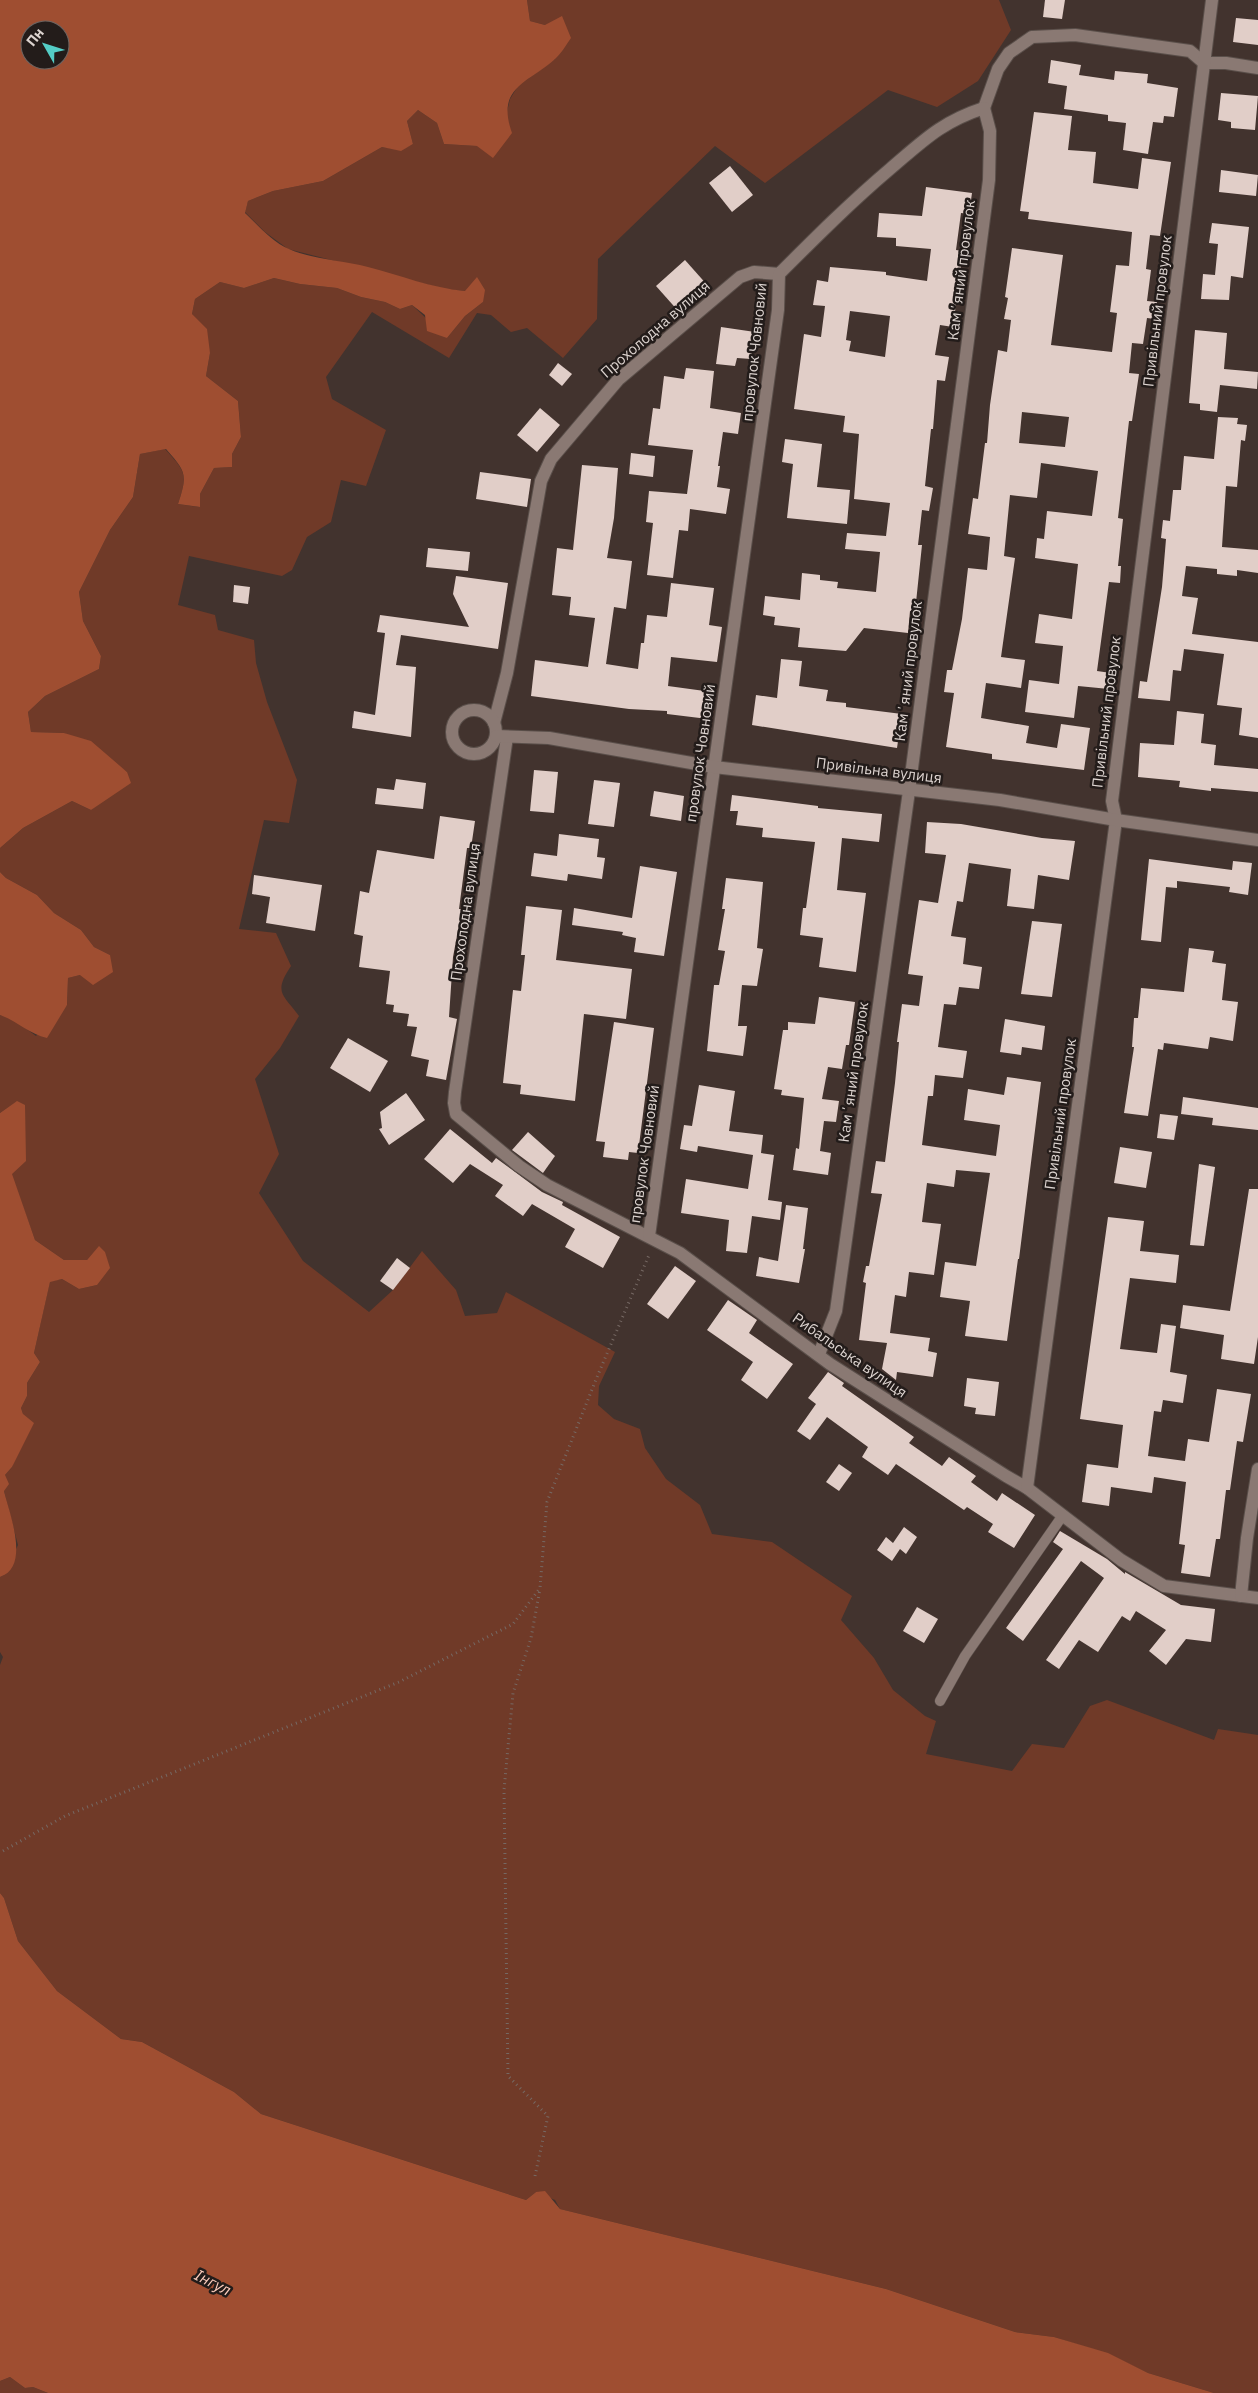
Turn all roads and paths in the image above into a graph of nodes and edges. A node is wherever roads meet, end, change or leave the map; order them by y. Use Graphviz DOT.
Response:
graph roads {
  1 [pos="1212,0"];
  2 [pos="1204,63"];
  3 [pos="1258,68"];
  4 [pos="984,108"];
  5 [pos="779,274"];
  6 [pos="499,732"];
  7 [pos="714,767"];
  8 [pos="909,791"];
  9 [pos="1116,820"];
  10 [pos="1258,840"];
  11 [pos="456,1092"];
  12 [pos="652,1238"];
  13 [pos="819,1354"];
  14 [pos="1258,1469"];
  15 [pos="1027,1488"];
  16 [pos="1063,1514"];
  17 [pos="540,1588"];
  18 [pos="1240,1596"];
  19 [pos="1258,1598"];
  20 [pos="940,1701"];
  21 [pos="3,1851"];
  22 [pos="535,2176"];
  1 -- 2 [label="street, Привільний провулок"];
  2 -- 3 [label="street"];
  2 -- 4 [label="street"];
  2 -- 9 [label="street, Привільний провулок"];
  4 -- 5 [label="street"];
  4 -- 8 [label="street, Камʼяний провулок"];
  5 -- 6 [label="street, Прохолодна вулиця"];
  5 -- 7 [label="street, провулок Човновий"];
  6 -- 7 [label="street, Привільна вулиця"];
  6 -- 11 [label="street, Прохолодна вулиця"];
  7 -- 8 [label="street, Привільна вулиця"];
  7 -- 12 [label="street, провулок Човновий"];
  8 -- 9 [label="street, Привільна вулиця"];
  8 -- 13 [label="street, Камʼяний провулок"];
  9 -- 10 [label="street, Привільна вулиця"];
  9 -- 15 [label="street, Привільний провулок"];
  11 -- 12 [label="street, Рибальська вулиця"];
  12 -- 13 [label="street, Рибальська вулиця"];
  12 -- 17 [label="path"];
  13 -- 15 [label="street, Рибальська вулиця"];
  14 -- 18 [label="street"];
  15 -- 16 [label="street, Рибальська вулиця"];
  16 -- 18 [label="street, Рибальська вулиця"];
  16 -- 20 [label="lane"];
  17 -- 21 [label="path"];
  17 -- 22 [label="path"];
  18 -- 19 [label="street, Рибальська вулиця"];
}
